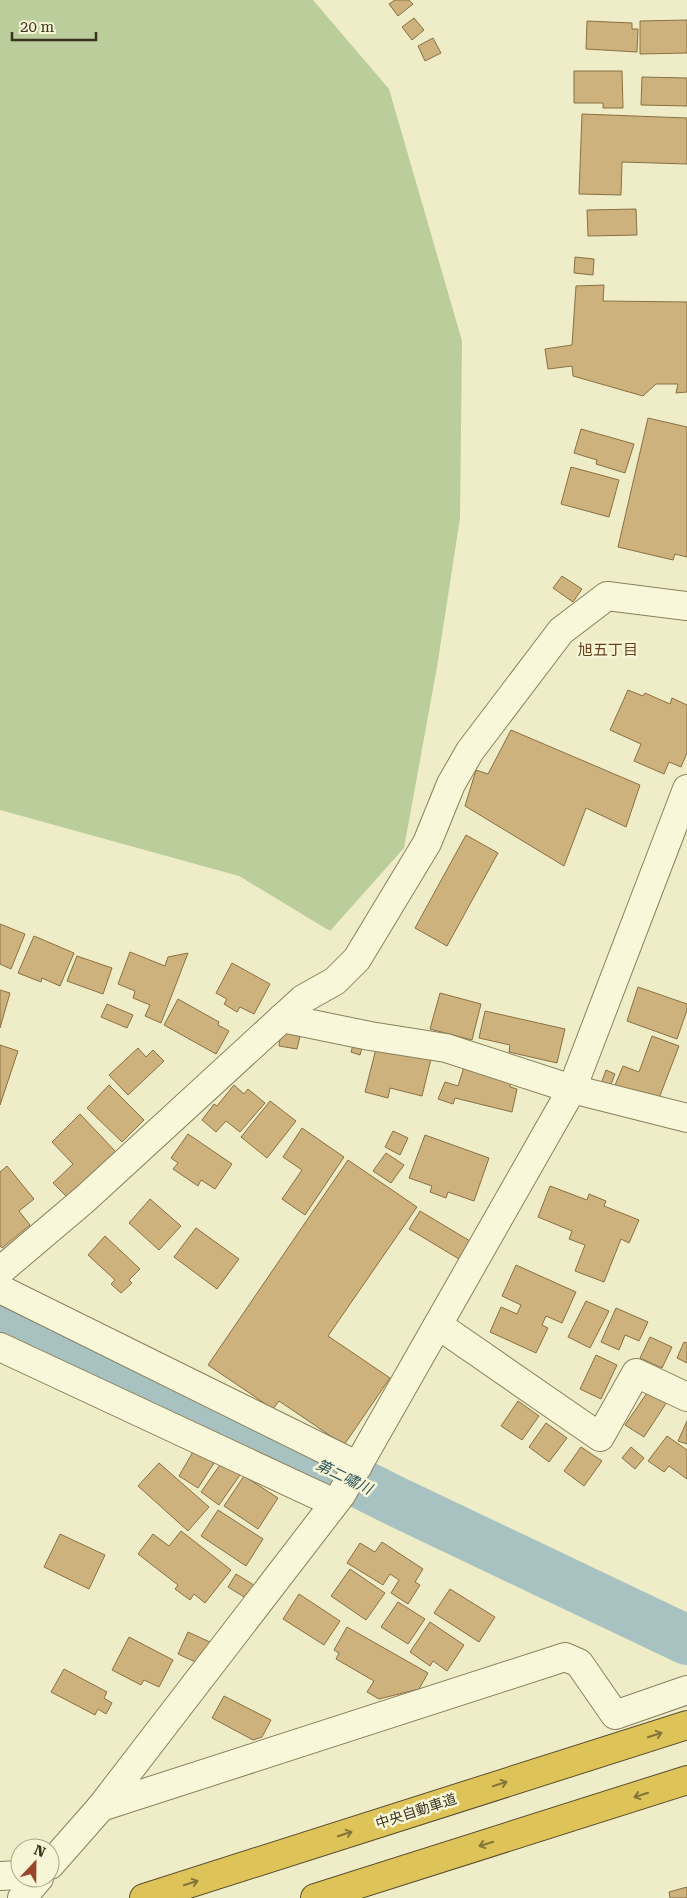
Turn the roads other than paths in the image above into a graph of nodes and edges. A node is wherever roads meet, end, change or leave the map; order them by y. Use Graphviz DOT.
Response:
graph roads {
  1 [pos="687,606"];
  2 [pos="687,789"];
  3 [pos="282,1018"];
  4 [pos="572,1089"];
  5 [pos="687,1118"];
  6 [pos="0,1271"];
  7 [pos="0,1290"];
  8 [pos="438,1325"];
  9 [pos="0,1347"];
  10 [pos="687,1397"];
  11 [pos="358,1466"];
  12 [pos="338,1499"];
  13 [pos="687,1690"];
  14 [pos="687,1725"];
  15 [pos="687,1780"];
  16 [pos="101,1807"];
  17 [pos="60,1854"];
  18 [pos="30,1888"];
  19 [pos="22,1898"];
  20 [pos="144,1898"];
  21 [pos="315,1898"];
  1 -- 3 [label="street"];
  2 -- 4 [label="street"];
  3 -- 4 [label="street"];
  3 -- 6 [label="street"];
  4 -- 5 [label="street"];
  4 -- 8 [label="street"];
  7 -- 11 [label="street"];
  8 -- 10 [label="street"];
  8 -- 11 [label="street"];
  9 -- 12 [label="street"];
  11 -- 12 [label="street"];
  12 -- 16 [label="street"];
  13 -- 16 [label="street"];
  20 -- 14 [label="highway, 中央自動車道, one-way"];
  15 -- 21 [label="highway, one-way"];
  16 -- 17 [label="street"];
  18 -- 19 [label="street"];
}
